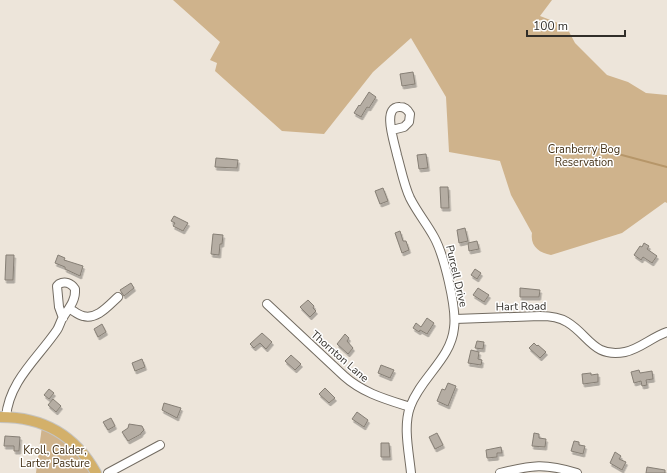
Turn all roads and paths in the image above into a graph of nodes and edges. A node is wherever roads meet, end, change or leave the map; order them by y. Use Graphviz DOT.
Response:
graph roads {
  1 [pos="392,130"];
  2 [pos="118,297"];
  3 [pos="267,304"];
  4 [pos="70,309"];
  5 [pos="63,318"];
  6 [pos="455,319"];
  7 [pos="667,332"];
  8 [pos="410,407"];
  9 [pos="3,417"];
  10 [pos="160,445"];
  11 [pos="96,473"];
  12 [pos="108,473"];
  13 [pos="411,473"];
  14 [pos="500,473"];
  15 [pos="577,473"];
  1 -- 6 [label="street, Purcell Drive"];
  2 -- 4 [label="street"];
  3 -- 8 [label="street, Thornton Lane"];
  4 -- 5 [label="street"];
  4 -- 5 [label="street"];
  5 -- 9 [label="street"];
  6 -- 7 [label="street, Hart Road"];
  6 -- 8 [label="street, Purcell Drive"];
  8 -- 13 [label="street, Purcell Drive"];
  9 -- 11 [label="main road"];
  10 -- 12 [label="street"];
  14 -- 15 [label="street"];
}
